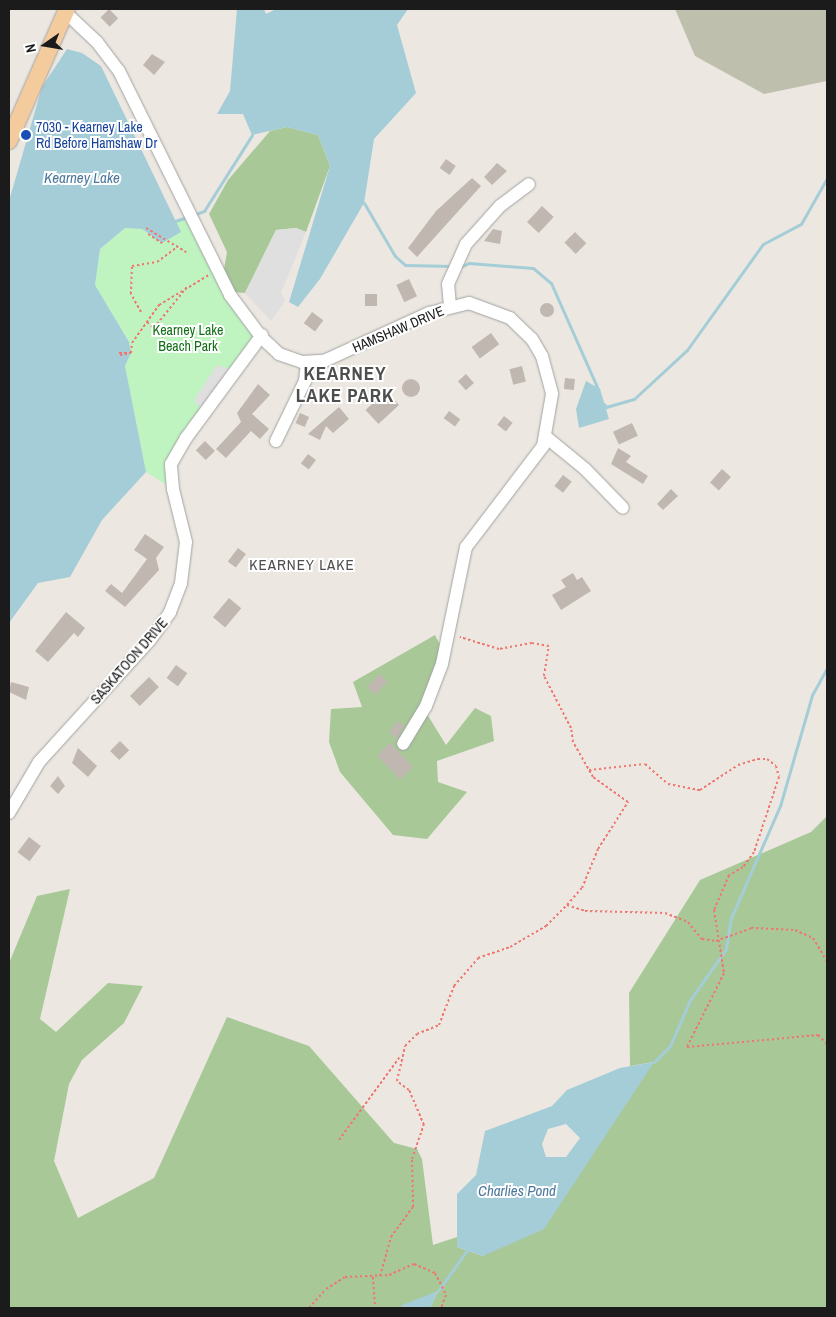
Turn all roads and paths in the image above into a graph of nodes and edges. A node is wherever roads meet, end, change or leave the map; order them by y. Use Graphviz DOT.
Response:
graph roads {
  1 [pos="66,10"];
  2 [pos="9,141"];
  3 [pos="529,184"];
  4 [pos="146,228"];
  5 [pos="148,234"];
  6 [pos="162,243"];
  7 [pos="176,247"];
  8 [pos="186,252"];
  9 [pos="219,270"];
  10 [pos="189,285"];
  11 [pos="450,306"];
  12 [pos="141,312"];
  13 [pos="147,322"];
  14 [pos="154,328"];
  15 [pos="262,335"];
  16 [pos="163,337"];
  17 [pos="119,354"];
  18 [pos="307,362"];
  19 [pos="546,437"];
  20 [pos="276,441"];
  21 [pos="623,508"];
  22 [pos="448,635"];
  23 [pos="403,744"];
  24 [pos="589,770"];
  25 [pos="9,813"];
  26 [pos="567,905"];
  27 [pos="716,941"];
  28 [pos="827,961"];
  29 [pos="827,1044"];
  30 [pos="400,1058"];
  31 [pos="340,1140"];
  32 [pos="380,1276"];
  33 [pos="374,1277"];
  34 [pos="310,1308"];
  35 [pos="374,1308"];
  36 [pos="441,1308"];
  1 -- 2 [label="main road"];
  1 -- 9 [label="street, HAMSHAW DRIVE"];
  3 -- 11 [label="street"];
  4 -- 7 [label="path"];
  5 -- 6 [label="path"];
  7 -- 8 [label="path"];
  7 -- 12 [label="path"];
  9 -- 10 [label="path"];
  9 -- 15 [label="street, HAMSHAW DRIVE"];
  10 -- 13 [label="path"];
  10 -- 14 [label="path"];
  11 -- 18 [label="street, HAMSHAW DRIVE"];
  11 -- 19 [label="street, HAMSHAW DRIVE"];
  13 -- 14 [label="path"];
  13 -- 17 [label="path"];
  14 -- 16 [label="path"];
  15 -- 18 [label="street, HAMSHAW DRIVE"];
  15 -- 25 [label="street, SASKATOON DRIVE"];
  18 -- 20 [label="street"];
  19 -- 21 [label="street"];
  19 -- 22 [label="street, HAMSHAW DRIVE"];
  22 -- 23 [label="street, HAMSHAW DRIVE"];
  22 -- 24 [label="path"];
  24 -- 26 [label="path"];
  24 -- 27 [label="path"];
  26 -- 27 [label="path"];
  26 -- 30 [label="path"];
  27 -- 28 [label="path"];
  27 -- 29 [label="path"];
  30 -- 31 [label="path"];
  30 -- 32 [label="path"];
  32 -- 33 [label="path"];
  32 -- 36 [label="path"];
  33 -- 34 [label="path"];
  33 -- 35 [label="path"];
}
